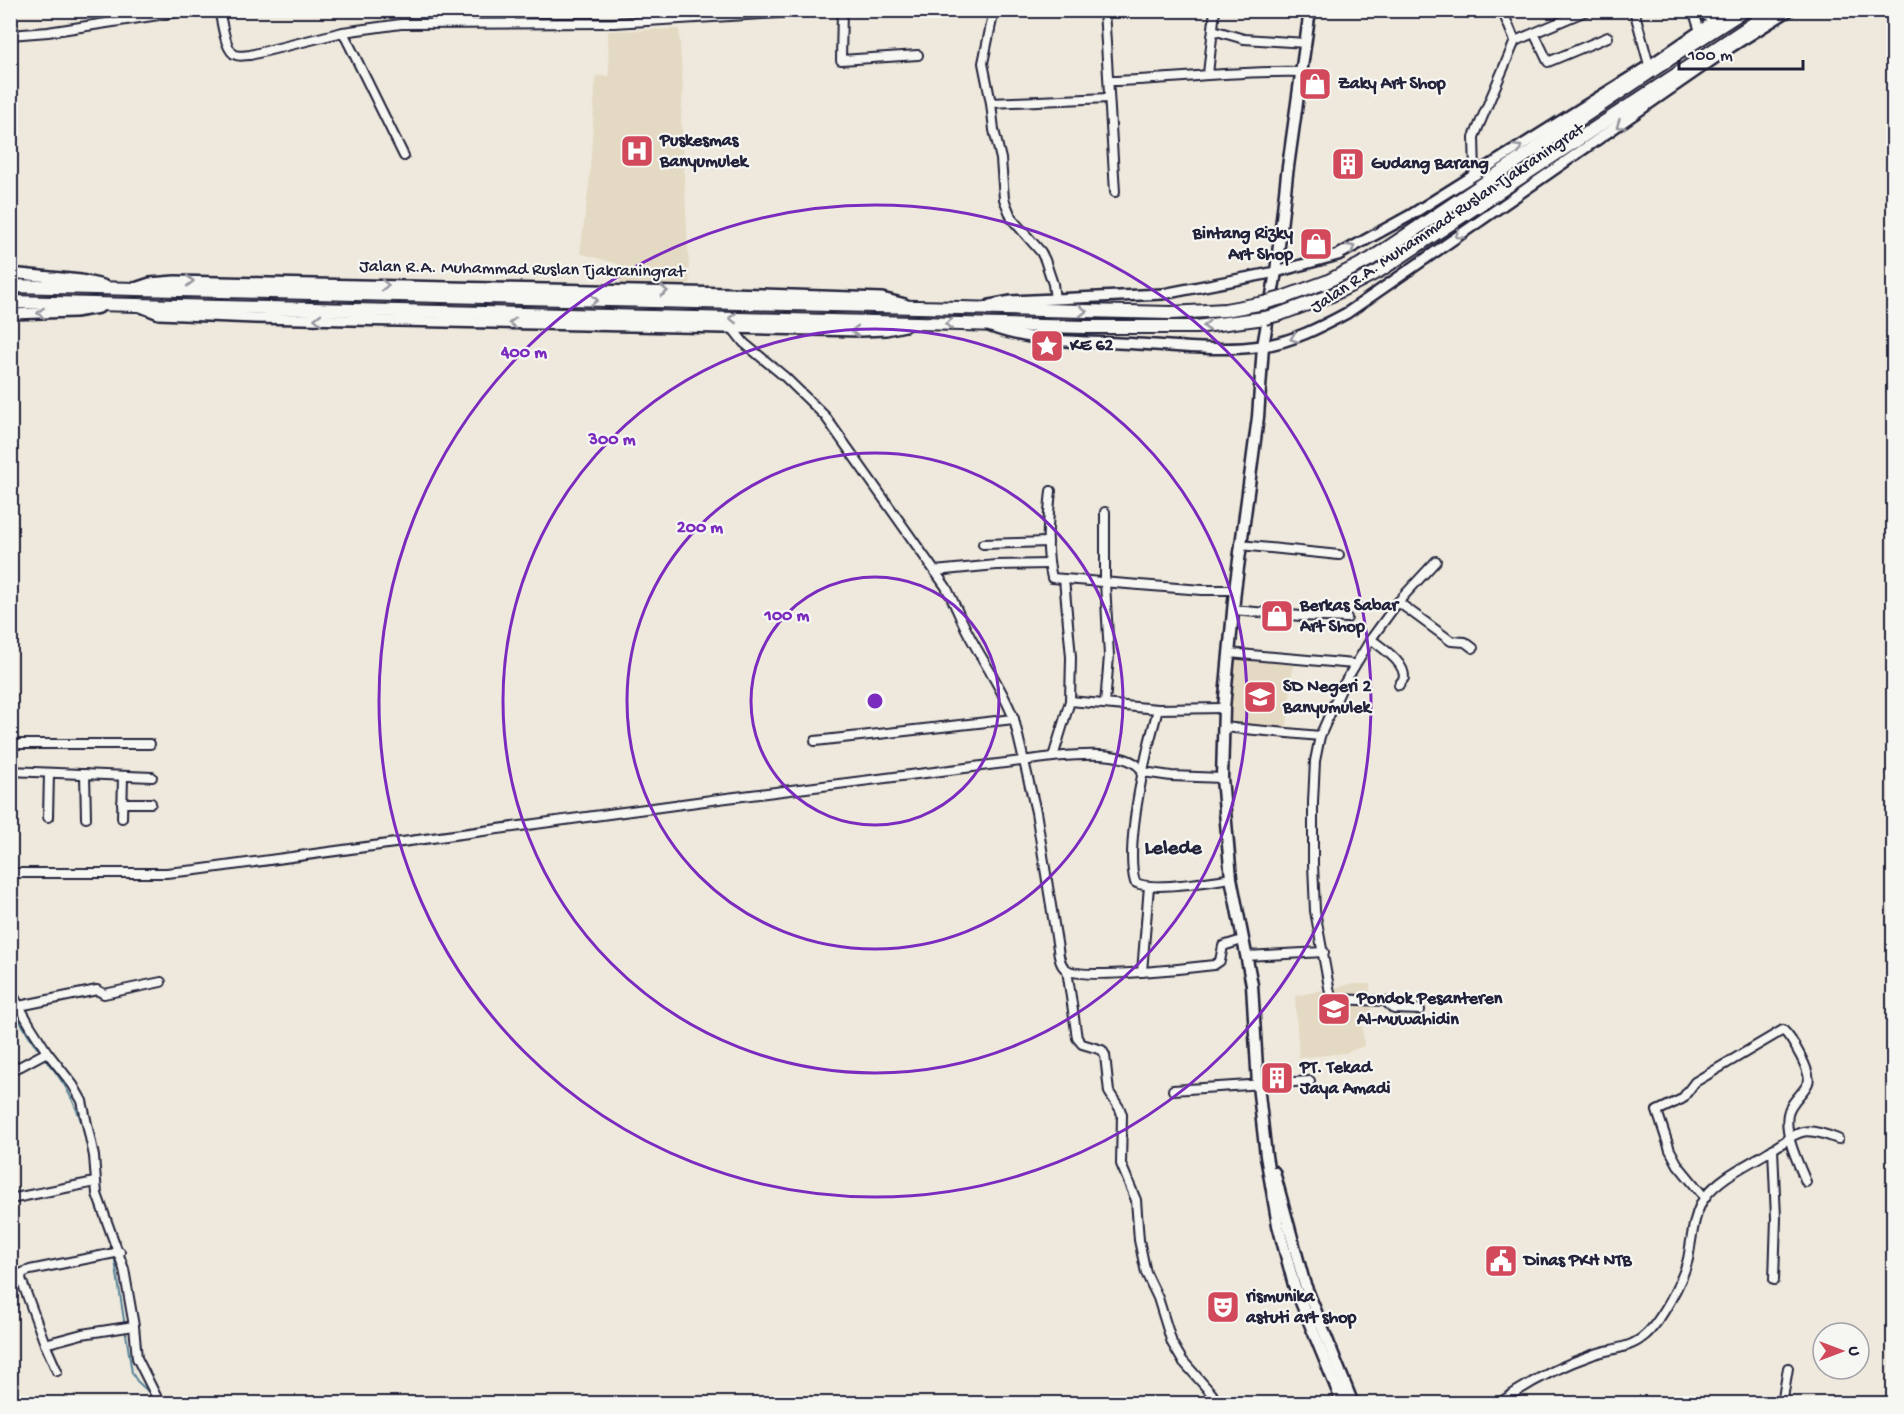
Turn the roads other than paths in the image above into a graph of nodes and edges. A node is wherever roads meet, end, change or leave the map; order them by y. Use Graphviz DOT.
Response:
graph roads {
  1 [pos="191,10"];
  2 [pos="219,10"];
  3 [pos="511,10"];
  4 [pos="827,10"];
  5 [pos="842,10"];
  6 [pos="994,10"];
  7 [pos="1104,10"];
  8 [pos="1215,10"];
  9 [pos="1310,10"];
  10 [pos="1502,10"];
  11 [pos="1588,10"];
  12 [pos="1634,10"];
  13 [pos="1693,10"];
  14 [pos="1701,10"];
  15 [pos="1730,10"];
  16 [pos="1745,10"];
  17 [pos="1774,10"];
  18 [pos="1790,10"];
  19 [pos="746,13"];
  20 [pos="131,15"];
  21 [pos="1713,22"];
  22 [pos="511,23"];
  23 [pos="1214,30"];
  24 [pos="1700,31"];
  25 [pos="343,32"];
  26 [pos="1534,33"];
  27 [pos="10,34"];
  28 [pos="1608,37"];
  29 [pos="1515,41"];
  30 [pos="1306,43"];
  31 [pos="1692,44"];
  32 [pos="1731,47"];
  33 [pos="1709,52"];
  34 [pos="918,55"];
  35 [pos="1677,55"];
  36 [pos="1651,64"];
  37 [pos="1688,67"];
  38 [pos="1302,72"];
  39 [pos="1208,74"];
  40 [pos="1109,81"];
  41 [pos="1668,91"];
  42 [pos="1109,98"];
  43 [pos="992,103"];
  44 [pos="404,156"];
  45 [pos="1475,175"];
  46 [pos="1115,192"];
  47 [pos="1276,272"];
  48 [pos="10,273"];
  49 [pos="10,286"];
  50 [pos="112,289"];
  51 [pos="1055,299"];
  52 [pos="10,302"];
  53 [pos="112,304"];
  54 [pos="136,305"];
  55 [pos="979,308"];
  56 [pos="10,314"];
  57 [pos="913,324"];
  58 [pos="984,325"];
  59 [pos="733,329"];
  60 [pos="1263,346"];
  61 [pos="1051,491"];
  62 [pos="1105,512"];
  63 [pos="1048,542"];
  64 [pos="983,544"];
  65 [pos="1240,545"];
  66 [pos="1339,555"];
  67 [pos="1436,561"];
  68 [pos="1049,564"];
  69 [pos="935,571"];
  70 [pos="1064,579"];
  71 [pos="1105,582"];
  72 [pos="1234,590"];
  73 [pos="1398,602"];
  74 [pos="1233,610"];
  75 [pos="1347,618"];
  76 [pos="1371,639"];
  77 [pos="1473,648"];
  78 [pos="1229,653"];
  79 [pos="1354,664"];
  80 [pos="1399,685"];
  81 [pos="1070,701"];
  82 [pos="1105,704"];
  83 [pos="1224,708"];
  84 [pos="1158,709"];
  85 [pos="1014,719"];
  86 [pos="1223,727"];
  87 [pos="1320,736"];
  88 [pos="815,741"];
  89 [pos="10,744"];
  90 [pos="150,744"];
  91 [pos="1053,757"];
  92 [pos="1023,762"];
  93 [pos="11,771"];
  94 [pos="1143,772"];
  95 [pos="49,773"];
  96 [pos="85,774"];
  97 [pos="123,776"];
  98 [pos="152,777"];
  99 [pos="1222,778"];
  100 [pos="122,803"];
  101 [pos="151,803"];
  102 [pos="11,816"];
  103 [pos="48,817"];
  104 [pos="86,818"];
  105 [pos="122,818"];
  106 [pos="10,873"];
  107 [pos="1231,878"];
  108 [pos="1149,886"];
  109 [pos="1242,940"];
  110 [pos="1324,952"];
  111 [pos="1246,956"];
  112 [pos="1067,970"];
  113 [pos="1142,972"];
  114 [pos="161,982"];
  115 [pos="10,990"];
  116 [pos="19,1006"];
  117 [pos="1420,1010"];
  118 [pos="47,1052"];
  119 [pos="10,1070"];
  120 [pos="1310,1081"];
  121 [pos="1258,1085"];
  122 [pos="1173,1090"];
  123 [pos="1790,1137"];
  124 [pos="1838,1139"];
  125 [pos="1773,1149"];
  126 [pos="1806,1182"];
  127 [pos="92,1183"];
  128 [pos="1705,1198"];
  129 [pos="10,1199"];
  130 [pos="1289,1250"];
  131 [pos="115,1253"];
  132 [pos="10,1277"];
  133 [pos="21,1279"];
  134 [pos="1774,1280"];
  135 [pos="131,1327"];
  136 [pos="45,1344"];
  137 [pos="1788,1368"];
  138 [pos="57,1371"];
  139 [pos="160,1404"];
  140 [pos="1217,1404"];
  141 [pos="1344,1404"];
  142 [pos="1353,1404"];
  143 [pos="1498,1404"];
  144 [pos="1782,1404"];
  1 -- 20 [label="street"];
  2 -- 25 [label="street"];
  3 -- 22 [label="street"];
  4 -- 19 [label="street"];
  5 -- 34 [label="street"];
  6 -- 43 [label="street"];
  7 -- 40 [label="street"];
  8 -- 23 [label="street"];
  9 -- 30 [label="main road"];
  10 -- 29 [label="street"];
  11 -- 26 [label="street"];
  12 -- 36 [label="street"];
  13 -- 24 [label="street"];
  14 -- 21 [label="street"];
  15 -- 21 [label="street, Jalan R.A. Muhammad Ruslan Tjakraningrat"];
  16 -- 31 [label="highway, Jalan R.A. Muhammad Ruslan Tjakraningrat"];
  17 -- 33 [label="highway, Jalan R.A. Muhammad Ruslan Tjakraningrat"];
  18 -- 32 [label="street, Jalan R.A. Muhammad Ruslan Tjakraningrat"];
  19 -- 22 [label="street"];
  20 -- 27 [label="street"];
  21 -- 24 [label="street, Jalan R.A. Muhammad Ruslan Tjakraningrat"];
  22 -- 25 [label="street"];
  23 -- 30 [label="street"];
  23 -- 39 [label="street"];
  24 -- 31 [label="highway"];
  24 -- 36 [label="street, Jalan R.A. Muhammad Ruslan Tjakraningrat"];
  25 -- 44 [label="street"];
  26 -- 28 [label="street"];
  26 -- 29 [label="street"];
  29 -- 45 [label="street"];
  30 -- 38 [label="main road"];
  31 -- 35 [label="highway, Jalan R.A. Muhammad Ruslan Tjakraningrat"];
  32 -- 33 [label="highway"];
  32 -- 41 [label="street, Jalan R.A. Muhammad Ruslan Tjakraningrat"];
  33 -- 37 [label="highway, Jalan R.A. Muhammad Ruslan Tjakraningrat"];
  35 -- 36 [label="highway"];
  55 -- 35 [label="highway, Jalan R.A. Muhammad Ruslan Tjakraningrat, one-way, bridge"];
  45 -- 36 [label="street, Jalan R.A. Muhammad Ruslan Tjakraningrat, one-way"];
  37 -- 41 [label="highway"];
  37 -- 58 [label="highway, Jalan R.A. Muhammad Ruslan Tjakraningrat, one-way, bridge"];
  38 -- 39 [label="street"];
  38 -- 47 [label="main road"];
  39 -- 40 [label="street"];
  40 -- 42 [label="street"];
  41 -- 60 [label="street, Jalan R.A. Muhammad Ruslan Tjakraningrat, one-way"];
  42 -- 43 [label="street"];
  42 -- 46 [label="street"];
  43 -- 51 [label="street"];
  47 -- 45 [label="street, Jalan R.A. Muhammad Ruslan Tjakraningrat, one-way"];
  47 -- 51 [label="street, Jalan R.A. Muhammad Ruslan Tjakraningrat"];
  47 -- 60 [label="main road"];
  48 -- 50 [label="street, Jalan R.A. Muhammad Ruslan Tjakraningrat"];
  49 -- 50 [label="highway, Jalan R.A. Muhammad Ruslan Tjakraningrat"];
  50 -- 55 [label="highway, Jalan R.A. Muhammad Ruslan Tjakraningrat, one-way"];
  51 -- 55 [label="street, Jalan R.A. Muhammad Ruslan Tjakraningrat"];
  52 -- 53 [label="highway, Jalan R.A. Muhammad Ruslan Tjakraningrat"];
  53 -- 54 [label="highway, Jalan R.A. Muhammad Ruslan Tjakraningrat"];
  53 -- 56 [label="street, Jalan R.A. Muhammad Ruslan Tjakraningrat, one-way"];
  57 -- 54 [label="highway, Jalan R.A. Muhammad Ruslan Tjakraningrat, one-way"];
  59 -- 54 [label="street, Jalan R.A. Muhammad Ruslan Tjakraningrat, one-way"];
  58 -- 57 [label="highway, Jalan R.A. Muhammad Ruslan Tjakraningrat, one-way"];
  57 -- 59 [label="street, Jalan R.A. Muhammad Ruslan Tjakraningrat, one-way"];
  58 -- 60 [label="street, Jalan R.A. Muhammad Ruslan Tjakraningrat"];
  59 -- 69 [label="street"];
  60 -- 65 [label="main road"];
  61 -- 63 [label="street"];
  62 -- 71 [label="street"];
  63 -- 64 [label="street"];
  63 -- 68 [label="street"];
  65 -- 66 [label="street"];
  65 -- 72 [label="main road"];
  67 -- 73 [label="street"];
  68 -- 69 [label="street"];
  68 -- 70 [label="street"];
  69 -- 85 [label="street"];
  70 -- 71 [label="street"];
  70 -- 81 [label="street"];
  71 -- 72 [label="street"];
  71 -- 82 [label="street"];
  72 -- 74 [label="main road"];
  73 -- 76 [label="street"];
  73 -- 77 [label="street"];
  74 -- 75 [label="street"];
  74 -- 78 [label="main road"];
  76 -- 79 [label="street"];
  76 -- 80 [label="street"];
  78 -- 79 [label="street"];
  78 -- 83 [label="main road"];
  79 -- 87 [label="street"];
  81 -- 82 [label="street"];
  81 -- 91 [label="street"];
  82 -- 84 [label="street"];
  83 -- 84 [label="street"];
  83 -- 86 [label="main road"];
  84 -- 94 [label="street"];
  85 -- 88 [label="street"];
  85 -- 92 [label="street"];
  86 -- 87 [label="street"];
  86 -- 99 [label="main road"];
  87 -- 110 [label="street"];
  89 -- 90 [label="street"];
  91 -- 92 [label="street"];
  91 -- 94 [label="street"];
  92 -- 106 [label="street"];
  92 -- 112 [label="street"];
  93 -- 95 [label="street"];
  93 -- 102 [label="street"];
  94 -- 99 [label="street"];
  94 -- 108 [label="street"];
  95 -- 96 [label="street"];
  95 -- 103 [label="street"];
  96 -- 97 [label="street"];
  96 -- 104 [label="street"];
  97 -- 98 [label="street"];
  97 -- 100 [label="street"];
  99 -- 107 [label="main road"];
  100 -- 101 [label="street"];
  100 -- 105 [label="street"];
  107 -- 108 [label="street"];
  107 -- 109 [label="main road"];
  108 -- 113 [label="street"];
  109 -- 111 [label="main road"];
  109 -- 113 [label="street"];
  110 -- 111 [label="street"];
  110 -- 117 [label="street"];
  111 -- 121 [label="main road"];
  112 -- 113 [label="street"];
  112 -- 140 [label="street"];
  114 -- 116 [label="street"];
  115 -- 116 [label="street"];
  116 -- 118 [label="street"];
  118 -- 119 [label="street"];
  118 -- 127 [label="street"];
  120 -- 121 [label="street"];
  121 -- 122 [label="street"];
  121 -- 130 [label="main road"];
  123 -- 124 [label="street"];
  123 -- 125 [label="street"];
  123 -- 126 [label="street"];
  123 -- 128 [label="street"];
  125 -- 128 [label="street"];
  125 -- 134 [label="street"];
  127 -- 129 [label="street"];
  127 -- 131 [label="street"];
  128 -- 143 [label="street"];
  130 -- 141 [label="main road"];
  130 -- 142 [label="main road"];
  131 -- 133 [label="street"];
  131 -- 135 [label="street"];
  132 -- 133 [label="street"];
  133 -- 136 [label="street"];
  135 -- 136 [label="street"];
  135 -- 139 [label="street"];
  136 -- 138 [label="street"];
  137 -- 144 [label="street"];
}
